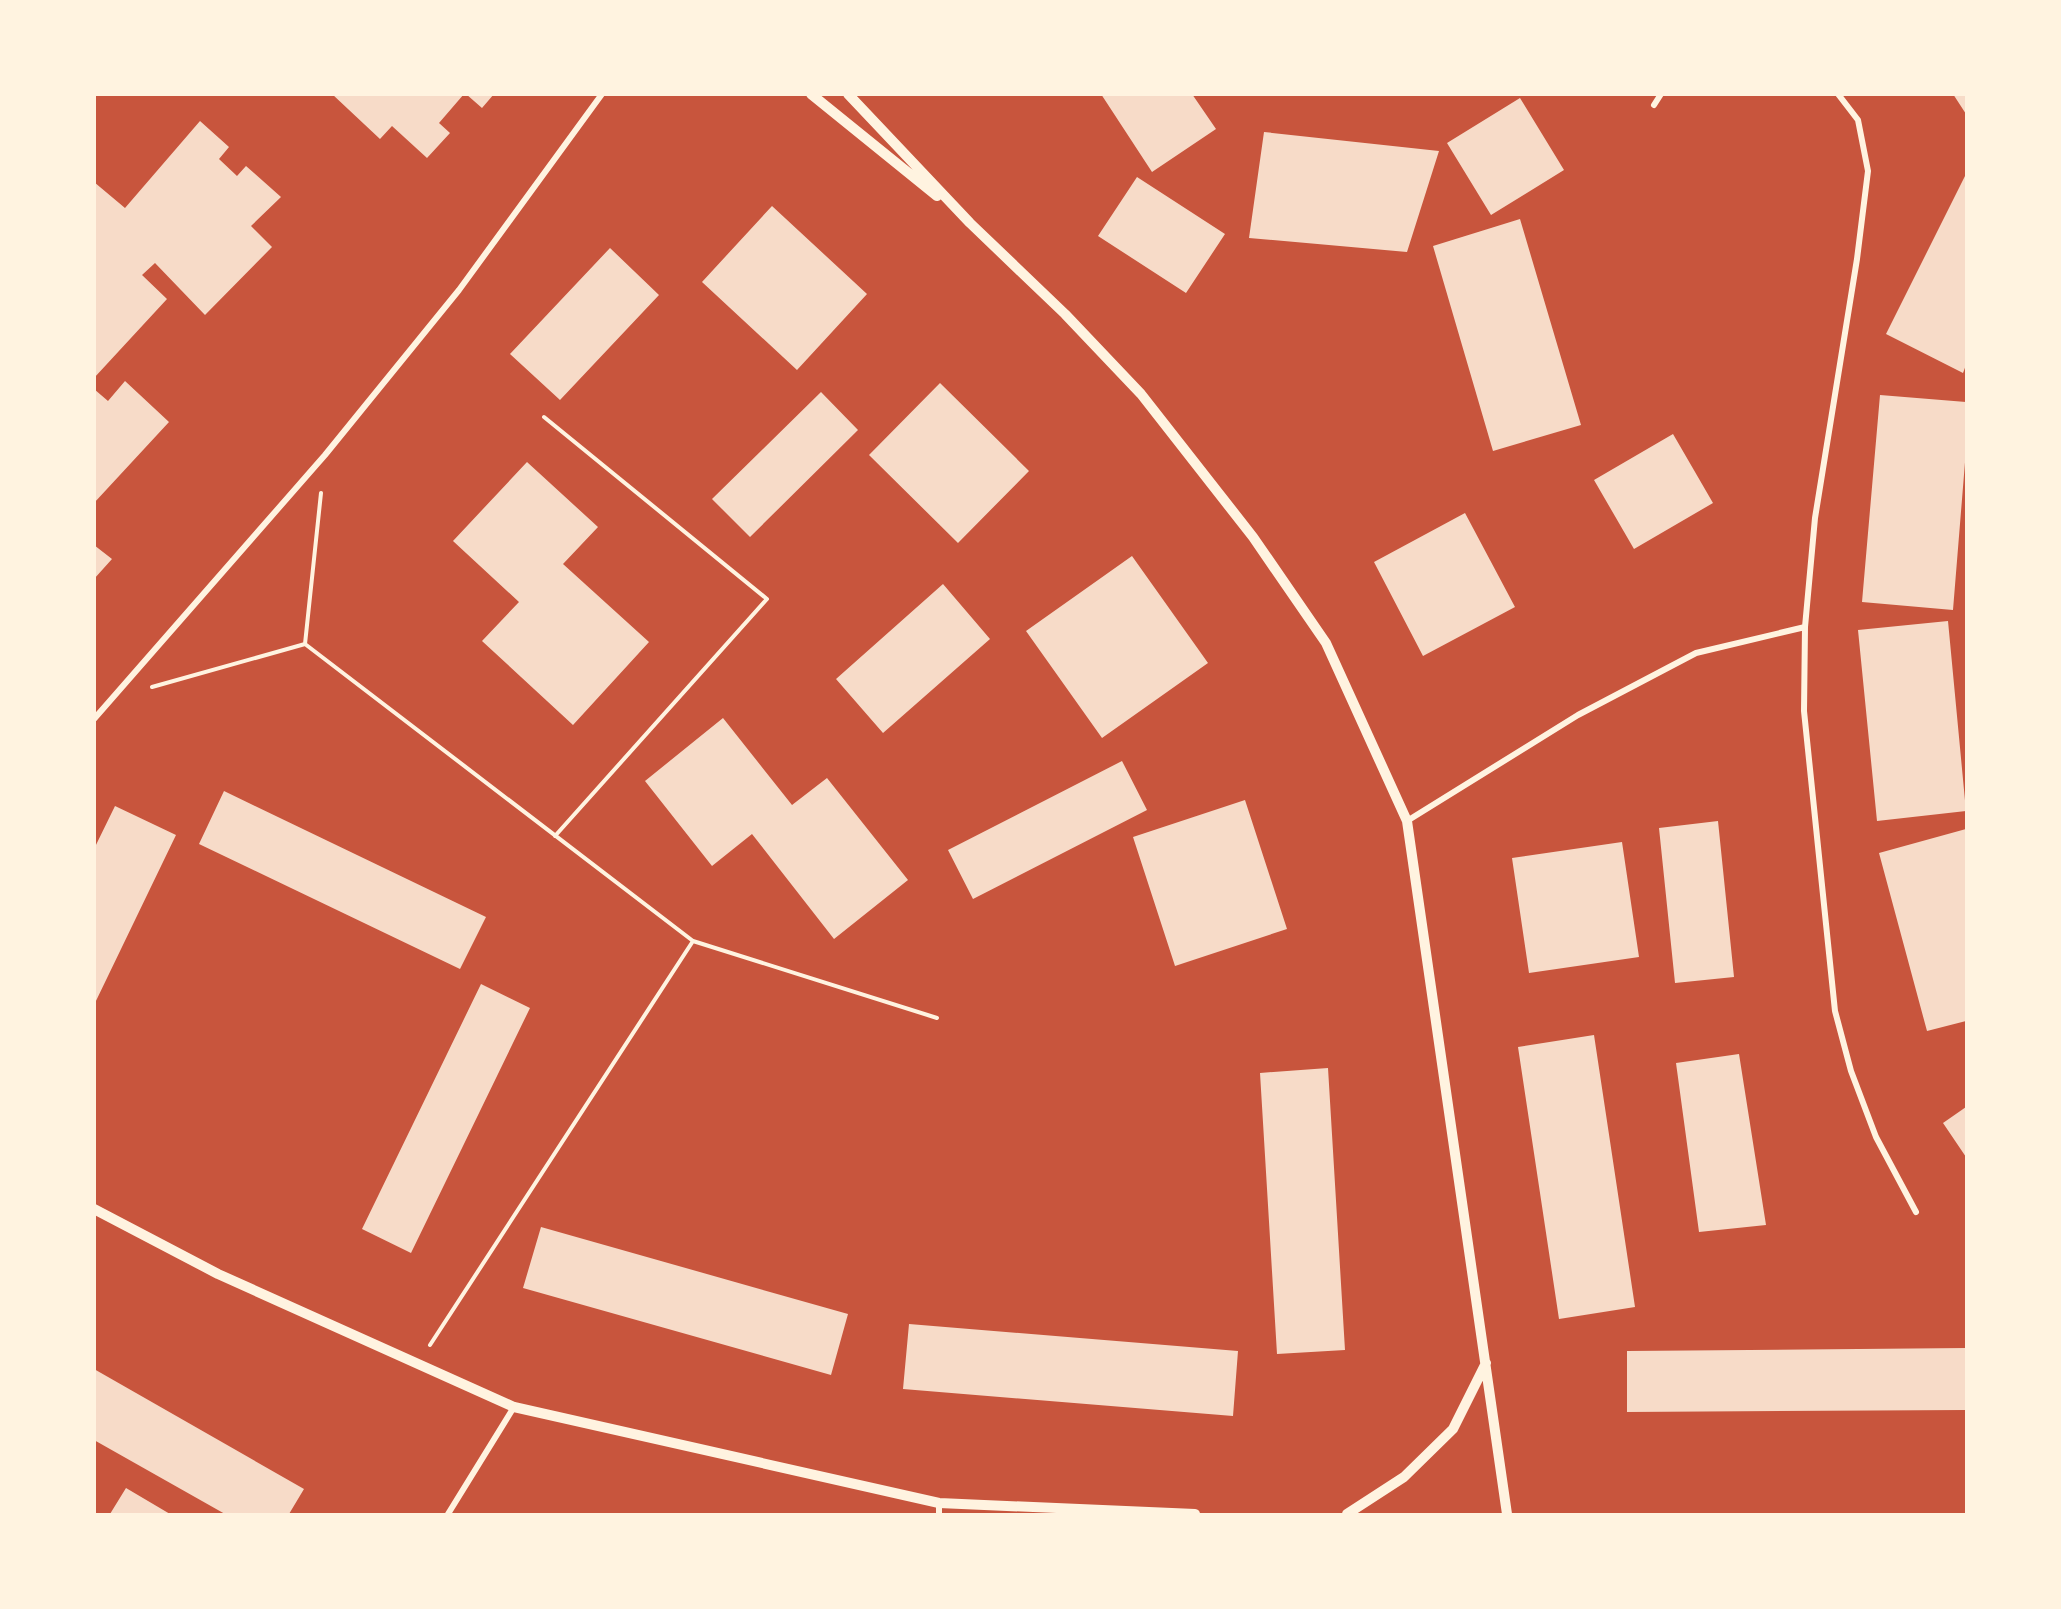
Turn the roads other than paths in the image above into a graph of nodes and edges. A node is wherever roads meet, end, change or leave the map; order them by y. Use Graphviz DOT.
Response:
graph roads {
  1 [pos="602,94"];
  2 [pos="811,94"];
  3 [pos="848,94"];
  4 [pos="1661,94"];
  5 [pos="1838,94"];
  6 [pos="1654,105"];
  7 [pos="970,223"];
  8 [pos="1805,627"];
  9 [pos="94,719"];
  10 [pos="1407,820"];
  11 [pos="94,1209"];
  12 [pos="1916,1212"];
  13 [pos="1486,1363"];
  14 [pos="514,1407"];
  15 [pos="939,1509"];
  16 [pos="448,1515"];
  17 [pos="1196,1515"];
  18 [pos="1347,1515"];
  19 [pos="1507,1515"];
  1 -- 9 [label="street"];
  2 -- 7 [label="street"];
  3 -- 7 [label="street"];
  4 -- 6 [label="street"];
  5 -- 8 [label="street"];
  7 -- 10 [label="street"];
  8 -- 10 [label="street"];
  8 -- 12 [label="street"];
  10 -- 13 [label="street"];
  11 -- 14 [label="street"];
  13 -- 18 [label="street"];
  13 -- 19 [label="street"];
  14 -- 15 [label="street"];
  14 -- 16 [label="street"];
  15 -- 17 [label="street"];
}
